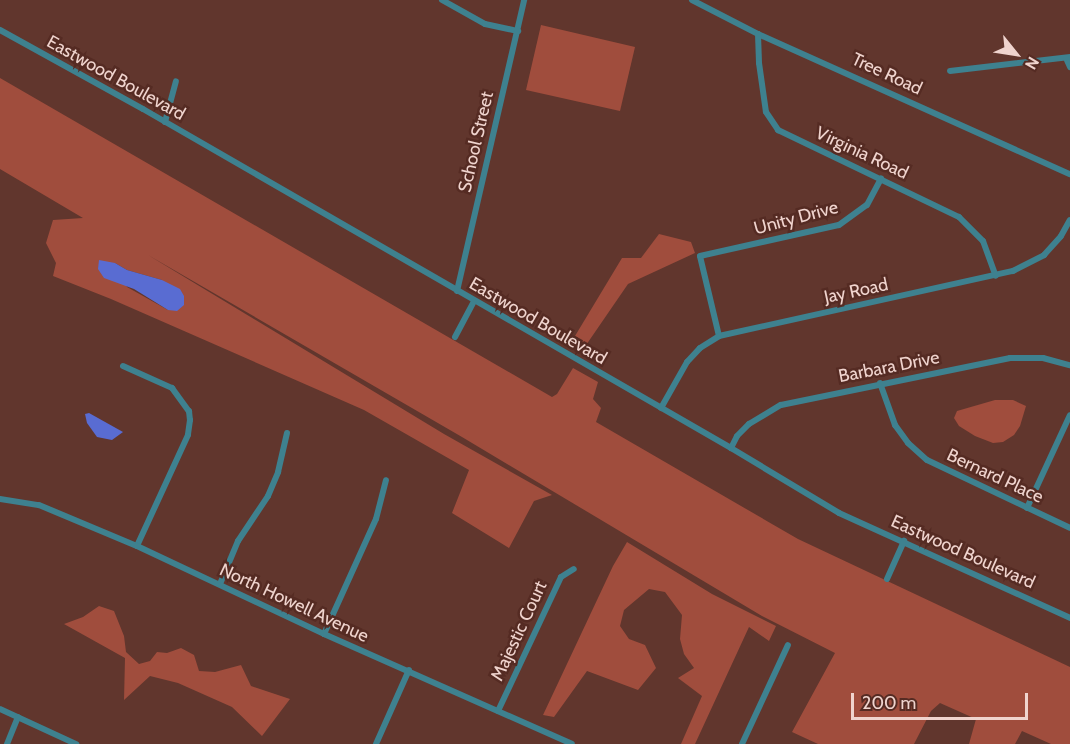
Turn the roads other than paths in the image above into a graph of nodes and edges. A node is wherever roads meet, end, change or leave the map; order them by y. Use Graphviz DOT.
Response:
graph roads {
  1 [pos="442,0"];
  2 [pos="524,0"];
  3 [pos="692,0"];
  4 [pos="0,30"];
  5 [pos="518,31"];
  6 [pos="758,34"];
  7 [pos="1068,57"];
  8 [pos="1070,67"];
  9 [pos="950,71"];
  10 [pos="176,81"];
  11 [pos="165,122"];
  12 [pos="1070,174"];
  13 [pos="881,179"];
  14 [pos="1070,220"];
  15 [pos="996,276"];
  16 [pos="457,291"];
  17 [pos="474,302"];
  18 [pos="719,336"];
  19 [pos="454,337"];
  20 [pos="1070,364"];
  21 [pos="123,366"];
  22 [pos="880,383"];
  23 [pos="661,408"];
  24 [pos="1070,415"];
  25 [pos="288,433"];
  26 [pos="731,448"];
  27 [pos="386,480"];
  28 [pos="0,498"];
  29 [pos="1027,507"];
  30 [pos="1070,528"];
  31 [pos="904,541"];
  32 [pos="137,546"];
  33 [pos="574,569"];
  34 [pos="887,579"];
  35 [pos="220,584"];
  36 [pos="1069,615"];
  37 [pos="324,634"];
  38 [pos="788,645"];
  39 [pos="409,670"];
  40 [pos="0,709"];
  41 [pos="498,711"];
  42 [pos="18,717"];
  43 [pos="7,744"];
  44 [pos="76,744"];
  45 [pos="376,744"];
  46 [pos="572,744"];
  47 [pos="742,744"];
  1 -- 5 [label="street"];
  2 -- 5 [label="street, School Street"];
  3 -- 6 [label="street, Tree Road"];
  4 -- 11 [label="street, Eastwood Boulevard"];
  5 -- 16 [label="street, School Street"];
  6 -- 12 [label="street, Tree Road"];
  6 -- 13 [label="street, Virginia Road"];
  7 -- 8 [label="street"];
  7 -- 9 [label="street"];
  10 -- 11 [label="street"];
  11 -- 16 [label="street, Eastwood Boulevard"];
  13 -- 15 [label="street, Virginia Road"];
  13 -- 18 [label="street, Unity Drive"];
  14 -- 15 [label="street, Jay Road"];
  15 -- 18 [label="street, Jay Road"];
  16 -- 17 [label="street, Eastwood Boulevard"];
  17 -- 19 [label="street"];
  17 -- 23 [label="street, Eastwood Boulevard"];
  18 -- 23 [label="street, Jay Road"];
  20 -- 22 [label="street, Barbara Drive"];
  21 -- 32 [label="street"];
  22 -- 26 [label="street, Barbara Drive"];
  22 -- 29 [label="street, Bernard Place"];
  23 -- 26 [label="street, Eastwood Boulevard"];
  24 -- 29 [label="street"];
  25 -- 35 [label="street"];
  26 -- 31 [label="street, Eastwood Boulevard"];
  27 -- 37 [label="street"];
  28 -- 32 [label="street, North Howell Avenue"];
  29 -- 30 [label="street, Bernard Place"];
  31 -- 34 [label="street"];
  31 -- 36 [label="street, Eastwood Boulevard"];
  32 -- 35 [label="street, North Howell Avenue"];
  33 -- 41 [label="street, Majestic Court"];
  35 -- 37 [label="street, North Howell Avenue"];
  37 -- 39 [label="street, North Howell Avenue"];
  38 -- 47 [label="street"];
  39 -- 41 [label="street, North Howell Avenue"];
  39 -- 45 [label="street"];
  40 -- 42 [label="street"];
  41 -- 46 [label="street, North Howell Avenue"];
  42 -- 43 [label="street"];
  42 -- 44 [label="street"];
}
